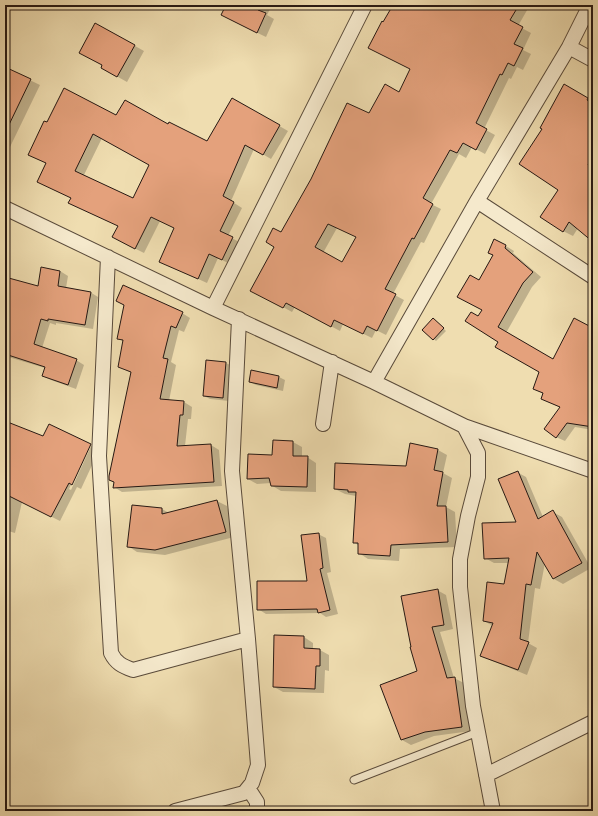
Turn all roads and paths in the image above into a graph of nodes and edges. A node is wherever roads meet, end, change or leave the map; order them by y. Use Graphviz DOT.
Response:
graph roads {
  1 [pos="365,5"];
  2 [pos="590,5"];
  3 [pos="569,46"];
  4 [pos="593,60"];
  5 [pos="477,202"];
  6 [pos="5,208"];
  7 [pos="108,257"];
  8 [pos="593,277"];
  9 [pos="213,308"];
  10 [pos="239,319"];
  11 [pos="332,362"];
  12 [pos="374,382"];
  13 [pos="323,424"];
  14 [pos="464,426"];
  15 [pos="593,471"];
  16 [pos="248,639"];
  17 [pos="593,722"];
  18 [pos="478,732"];
  19 [pos="486,775"];
  20 [pos="354,780"];
  21 [pos="248,788"];
  22 [pos="175,811"];
  23 [pos="257,811"];
  24 [pos="493,811"];
  1 -- 9 [label="street"];
  2 -- 3 [label="street"];
  3 -- 4 [label="street"];
  3 -- 5 [label="street"];
  5 -- 8 [label="street"];
  5 -- 12 [label="street"];
  6 -- 7 [label="street"];
  7 -- 9 [label="street"];
  7 -- 16 [label="street"];
  9 -- 10 [label="street"];
  10 -- 11 [label="street"];
  10 -- 16 [label="street"];
  11 -- 12 [label="street"];
  11 -- 13 [label="street"];
  12 -- 14 [label="street"];
  14 -- 15 [label="street"];
  14 -- 18 [label="street"];
  16 -- 21 [label="street"];
  17 -- 19 [label="street"];
  18 -- 19 [label="street"];
  18 -- 20 [label="lane"];
  19 -- 24 [label="street"];
  21 -- 22 [label="street"];
  21 -- 23 [label="street"];
}
